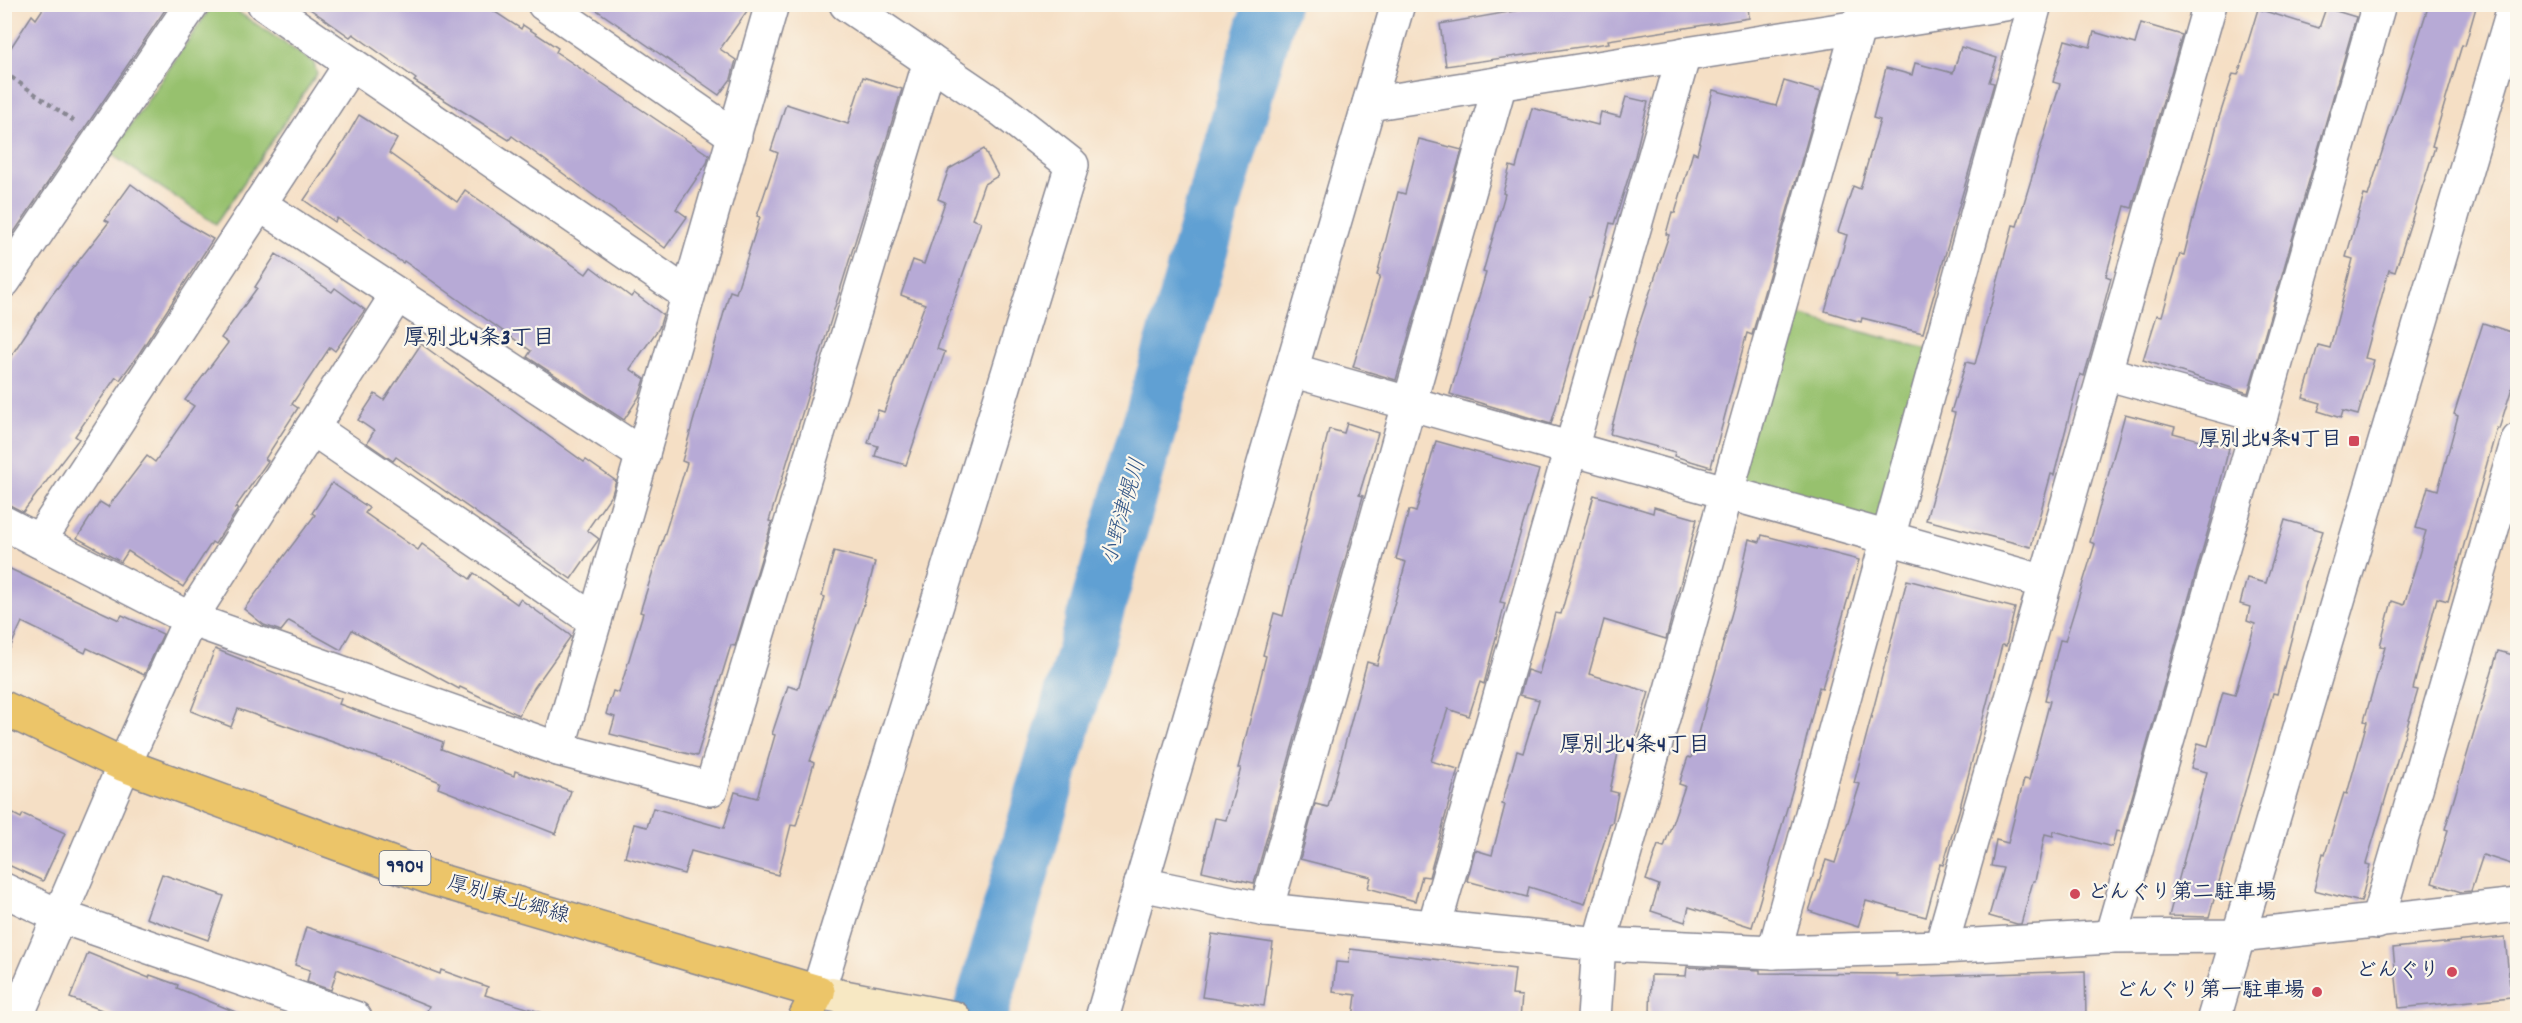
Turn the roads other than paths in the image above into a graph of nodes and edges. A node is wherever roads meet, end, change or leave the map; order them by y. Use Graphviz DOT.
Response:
graph roads {
  1 [pos="192,4"];
  2 [pos="264,4"];
  3 [pos="544,4"];
  4 [pos="772,4"];
  5 [pos="846,4"];
  6 [pos="1398,4"];
  7 [pos="2005,4"];
  8 [pos="2035,4"];
  9 [pos="2210,4"];
  10 [pos="2379,4"];
  11 [pos="2515,4"];
  12 [pos="1862,15"];
  13 [pos="1684,54"];
  14 [pos="930,61"];
  15 [pos="351,64"];
  16 [pos="1500,83"];
  17 [pos="1370,104"];
  18 [pos="735,135"];
  19 [pos="259,204"];
  20 [pos="4,281"];
  21 [pos="397,294"];
  22 [pos="688,295"];
  23 [pos="1292,370"];
  24 [pos="2105,374"];
  25 [pos="1409,403"];
  26 [pos="2261,416"];
  27 [pos="312,428"];
  28 [pos="2517,440"];
  29 [pos="1571,449"];
  30 [pos="642,455"];
  31 [pos="1727,493"];
  32 [pos="4,523"];
  33 [pos="1888,538"];
  34 [pos="39,541"];
  35 [pos="2045,582"];
  36 [pos="190,619"];
  37 [pos="595,621"];
  38 [pos="4,708"];
  39 [pos="558,748"];
  40 [pos="124,765"];
  41 [pos="1141,884"];
  42 [pos="4,890"];
  43 [pos="2517,905"];
  44 [pos="1266,910"];
  45 [pos="58,915"];
  46 [pos="2377,922"];
  47 [pos="1434,927"];
  48 [pos="2239,936"];
  49 [pos="2111,937"];
  50 [pos="1599,944"];
  51 [pos="1941,947"];
  52 [pos="1774,952"];
  53 [pos="811,1010"];
  54 [pos="16,1018"];
  55 [pos="355,1018"];
  56 [pos="954,1018"];
  57 [pos="1102,1018"];
  58 [pos="1594,1018"];
  59 [pos="2214,1018"];
  1 -- 20 [label="street"];
  2 -- 15 [label="street"];
  3 -- 18 [label="street"];
  4 -- 18 [label="street"];
  5 -- 14 [label="street"];
  6 -- 17 [label="street"];
  7 -- 12 [label="street"];
  8 -- 33 [label="street"];
  9 -- 24 [label="street"];
  10 -- 26 [label="street"];
  11 -- 48 [label="street"];
  12 -- 13 [label="street"];
  12 -- 31 [label="street"];
  13 -- 16 [label="street"];
  13 -- 29 [label="street"];
  14 -- 39 [label="street"];
  14 -- 53 [label="street"];
  15 -- 19 [label="street"];
  15 -- 22 [label="street"];
  16 -- 17 [label="street"];
  16 -- 25 [label="street"];
  17 -- 23 [label="street"];
  18 -- 22 [label="street"];
  19 -- 21 [label="street"];
  19 -- 34 [label="street"];
  21 -- 27 [label="street"];
  21 -- 30 [label="street"];
  22 -- 30 [label="street"];
  23 -- 25 [label="street"];
  23 -- 41 [label="street"];
  24 -- 26 [label="street"];
  24 -- 35 [label="street"];
  25 -- 29 [label="street"];
  25 -- 44 [label="street"];
  26 -- 49 [label="street"];
  27 -- 36 [label="street"];
  27 -- 37 [label="street"];
  28 -- 46 [label="street"];
  29 -- 31 [label="street"];
  29 -- 47 [label="street"];
  30 -- 37 [label="street"];
  31 -- 33 [label="street"];
  31 -- 50 [label="street"];
  32 -- 34 [label="street"];
  33 -- 35 [label="street"];
  33 -- 52 [label="street"];
  34 -- 36 [label="street"];
  35 -- 51 [label="street"];
  36 -- 39 [label="street"];
  36 -- 40 [label="street"];
  37 -- 39 [label="street"];
  38 -- 40 [label="main road, 厚別東北郷線 / 9904"];
  40 -- 45 [label="street"];
  40 -- 53 [label="main road, 厚別東北郷線 / 9904"];
  41 -- 44 [label="street"];
  41 -- 57 [label="street"];
  42 -- 45 [label="street"];
  43 -- 46 [label="street"];
  44 -- 47 [label="street"];
  45 -- 54 [label="street"];
  45 -- 55 [label="street"];
  46 -- 48 [label="street"];
  47 -- 50 [label="street"];
  48 -- 49 [label="street"];
  48 -- 59 [label="street"];
  49 -- 51 [label="street"];
  50 -- 52 [label="street"];
  50 -- 58 [label="street"];
  51 -- 52 [label="street"];
  53 -- 56 [label="main road"];
}
